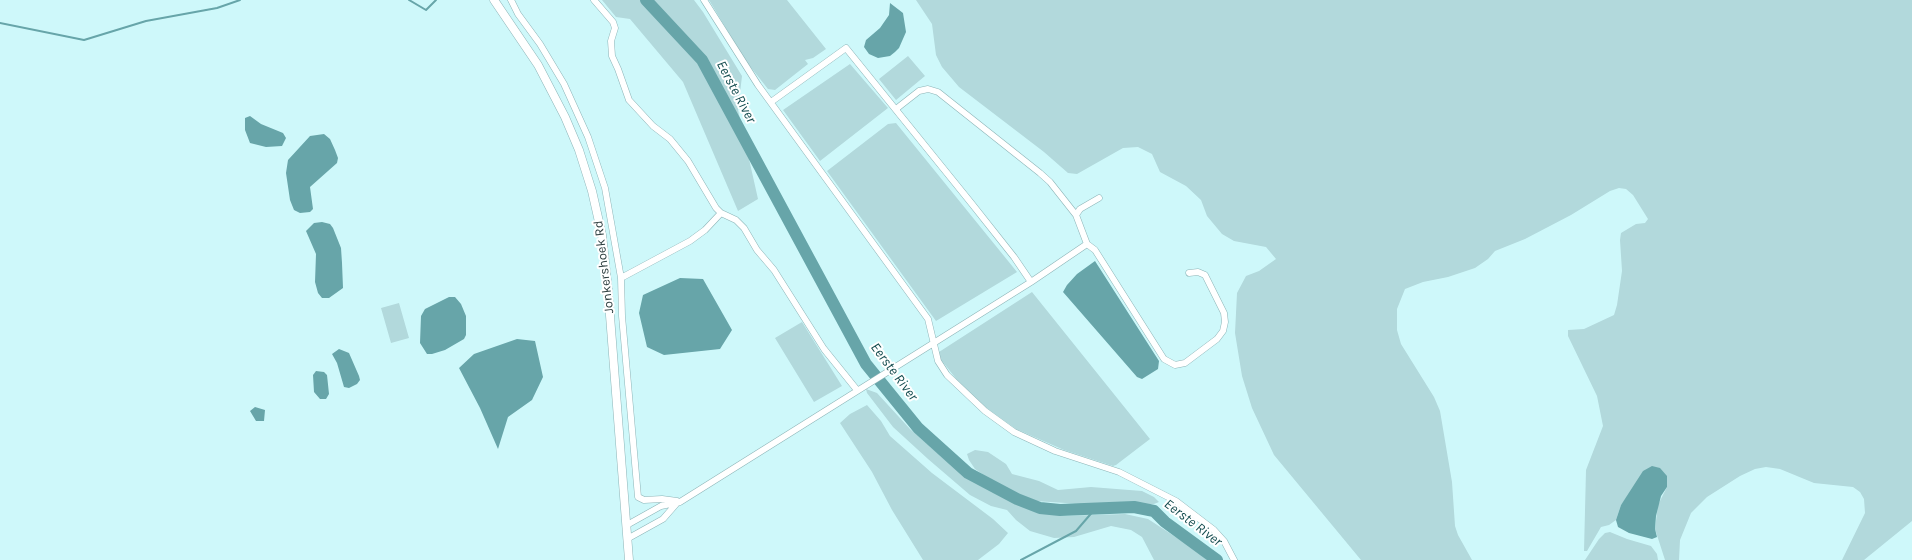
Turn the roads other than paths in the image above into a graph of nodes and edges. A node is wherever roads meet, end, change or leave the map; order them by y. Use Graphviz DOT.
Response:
graph roads {
  1 [pos="494,0"];
  2 [pos="511,0"];
  3 [pos="594,0"];
  4 [pos="704,0"];
  5 [pos="771,102"];
  6 [pos="896,109"];
  7 [pos="1099,198"];
  8 [pos="721,212"];
  9 [pos="1076,215"];
  10 [pos="1087,244"];
  11 [pos="1189,273"];
  12 [pos="621,278"];
  13 [pos="1031,282"];
  14 [pos="933,344"];
  15 [pos="857,390"];
  16 [pos="679,503"];
  17 [pos="627,525"];
  18 [pos="627,539"];
  19 [pos="629,560"];
  20 [pos="1234,560"];
  1 -- 17 [label="street, Jonkershoek Rd"];
  2 -- 12 [label="street"];
  3 -- 8 [label="street"];
  4 -- 5 [label="street"];
  5 -- 6 [label="street"];
  5 -- 14 [label="street"];
  6 -- 9 [label="street"];
  6 -- 13 [label="street"];
  7 -- 9 [label="street"];
  8 -- 12 [label="street"];
  8 -- 15 [label="street"];
  9 -- 10 [label="street"];
  10 -- 11 [label="street"];
  10 -- 13 [label="street"];
  12 -- 16 [label="street"];
  13 -- 14 [label="street"];
  14 -- 15 [label="street"];
  14 -- 20 [label="street"];
  15 -- 16 [label="street"];
  16 -- 17 [label="street"];
  16 -- 18 [label="street"];
  17 -- 18 [label="street, Jonkershoek Rd"];
  18 -- 19 [label="street, Jonkershoek Rd"];
}
